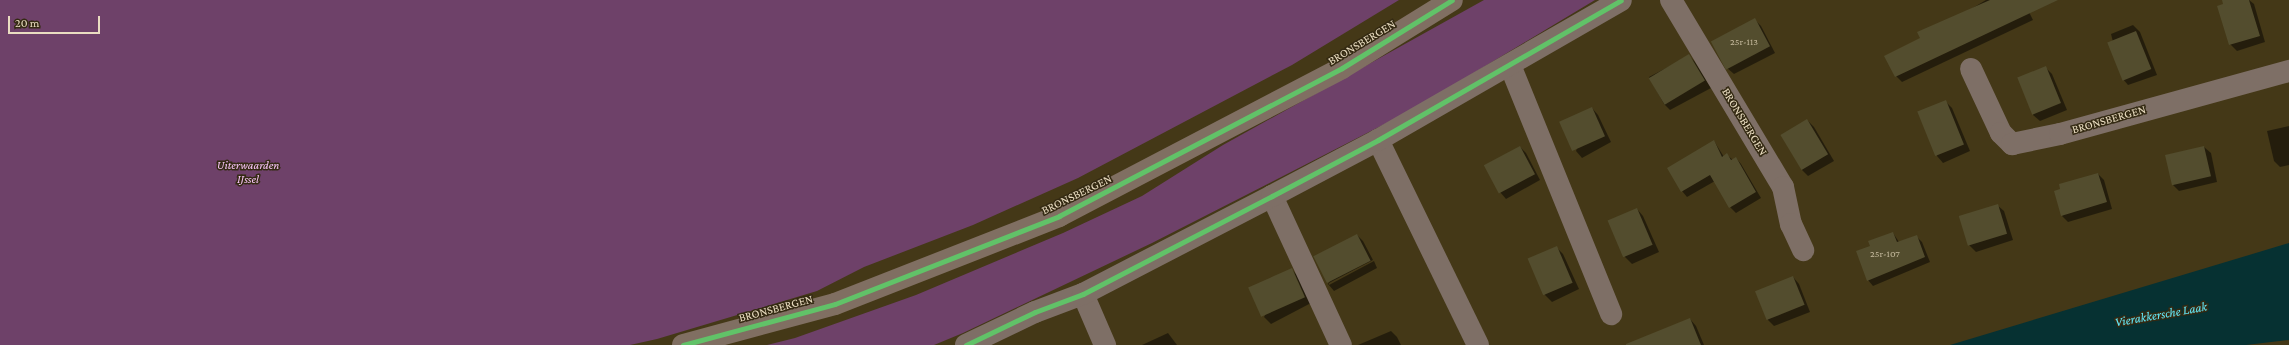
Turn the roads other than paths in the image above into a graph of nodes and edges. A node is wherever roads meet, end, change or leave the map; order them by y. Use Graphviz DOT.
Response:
graph roads {
  1 [pos="1452,0"];
  2 [pos="1622,0"];
  3 [pos="1671,0"];
  4 [pos="1510,65"];
  5 [pos="1971,69"];
  6 [pos="2289,71"];
  7 [pos="1378,140"];
  8 [pos="1272,196"];
  9 [pos="1803,250"];
  10 [pos="1083,294"];
  11 [pos="1611,314"];
  12 [pos="683,345"];
  13 [pos="966,345"];
  14 [pos="1105,345"];
  15 [pos="1341,345"];
  16 [pos="1478,345"];
  1 -- 12 [label="street, BRONSBERGEN"];
  2 -- 4 [label="street"];
  3 -- 9 [label="street, BRONSBERGEN"];
  4 -- 7 [label="street"];
  4 -- 11 [label="street"];
  5 -- 6 [label="street, BRONSBERGEN"];
  7 -- 8 [label="street"];
  7 -- 16 [label="street"];
  8 -- 10 [label="street"];
  8 -- 15 [label="street"];
  10 -- 13 [label="street"];
  10 -- 14 [label="street"];
}
